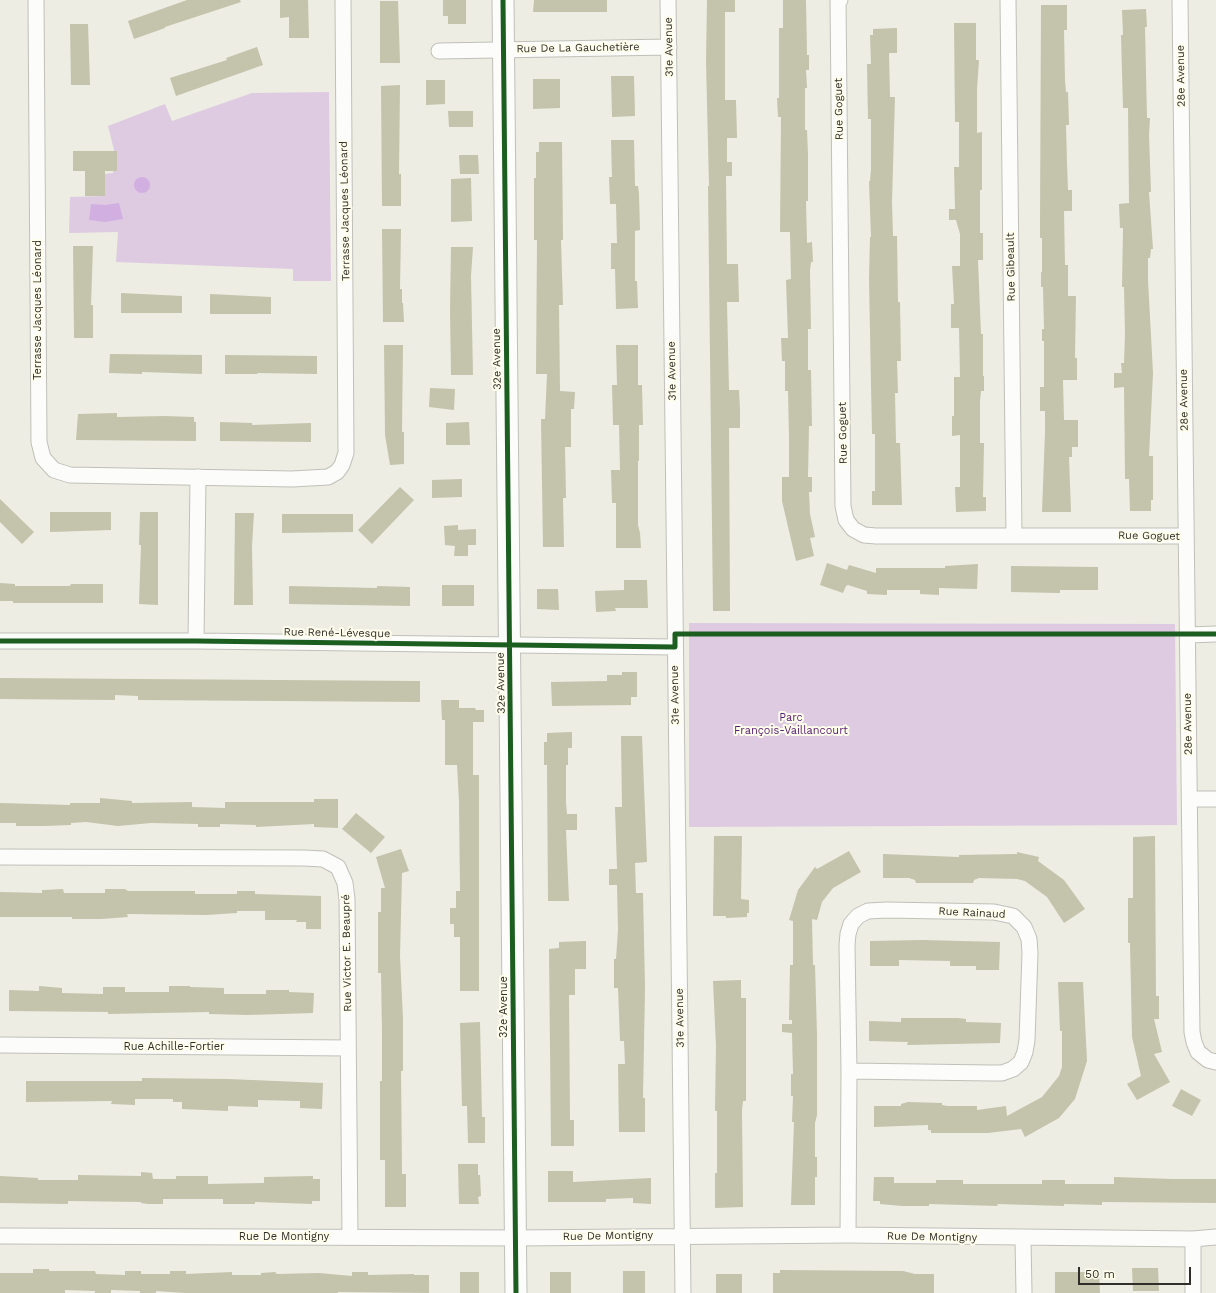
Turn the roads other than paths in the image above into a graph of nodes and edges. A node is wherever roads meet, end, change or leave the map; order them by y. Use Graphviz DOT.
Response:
graph roads {
  1 [pos="36,0"];
  2 [pos="344,0"];
  3 [pos="503,0"];
  4 [pos="668,0"];
  5 [pos="839,0"];
  6 [pos="1008,0"];
  7 [pos="1180,0"];
  8 [pos="669,47"];
  9 [pos="503,49"];
  10 [pos="439,51"];
  11 [pos="198,477"];
  12 [pos="1014,535"];
  13 [pos="1185,536"];
  14 [pos="1216,634"];
  15 [pos="1187,635"];
  16 [pos="0,641"];
  17 [pos="196,641"];
  18 [pos="511,645"];
  19 [pos="675,647"];
  20 [pos="1190,799"];
  21 [pos="1216,799"];
  22 [pos="0,857"];
  23 [pos="0,1046"];
  24 [pos="348,1048"];
  25 [pos="1216,1062"];
  26 [pos="849,1071"];
  27 [pos="848,1235"];
  28 [pos="0,1236"];
  29 [pos="683,1236"];
  30 [pos="350,1237"];
  31 [pos="1216,1237"];
  32 [pos="516,1238"];
  33 [pos="1023,1239"];
  34 [pos="1192,1239"];
  35 [pos="516,1293"];
  36 [pos="683,1293"];
  37 [pos="1024,1293"];
  38 [pos="1193,1293"];
  1 -- 11 [label="street, Terrasse Jacques Léonard"];
  2 -- 11 [label="street, Terrasse Jacques Léonard"];
  3 -- 9 [label="street, 32e Avenue"];
  4 -- 8 [label="street, 31e Avenue"];
  5 -- 12 [label="street, Rue Goguet"];
  6 -- 12 [label="street, Rue Gibeault"];
  7 -- 13 [label="street, 28e Avenue"];
  8 -- 9 [label="street, Rue De La Gauchetière"];
  8 -- 19 [label="street, 31e Avenue"];
  9 -- 10 [label="street, Rue De La Gauchetière"];
  9 -- 18 [label="street, 32e Avenue"];
  11 -- 17 [label="street"];
  12 -- 13 [label="street, Rue Goguet"];
  13 -- 15 [label="street, 28e Avenue"];
  14 -- 15 [label="street"];
  15 -- 20 [label="street, 28e Avenue"];
  16 -- 17 [label="street, Rue René-Lévesque"];
  17 -- 18 [label="street, Rue René-Lévesque"];
  18 -- 19 [label="street, Rue René-Lévesque"];
  18 -- 32 [label="street, 32e Avenue"];
  19 -- 29 [label="street, 31e Avenue"];
  20 -- 21 [label="street"];
  20 -- 25 [label="street, 28e Avenue"];
  22 -- 24 [label="street, Rue Victor E. Beaupré"];
  23 -- 24 [label="street, Rue Achille-Fortier"];
  24 -- 30 [label="street, Rue Victor E. Beaupré"];
  26 -- 26 [label="street, Rue Rainaud"];
  26 -- 27 [label="street, Rue Rainaud"];
  27 -- 29 [label="street, Rue De Montigny"];
  27 -- 33 [label="street, Rue De Montigny"];
  28 -- 30 [label="street, Rue De Montigny"];
  29 -- 32 [label="street, Rue De Montigny"];
  29 -- 36 [label="street, 31e Avenue"];
  30 -- 32 [label="street, Rue De Montigny"];
  31 -- 34 [label="street, Rue De Montigny"];
  32 -- 35 [label="street, 32e Avenue"];
  33 -- 34 [label="street, Rue De Montigny"];
  33 -- 37 [label="street"];
  34 -- 38 [label="street"];
}
